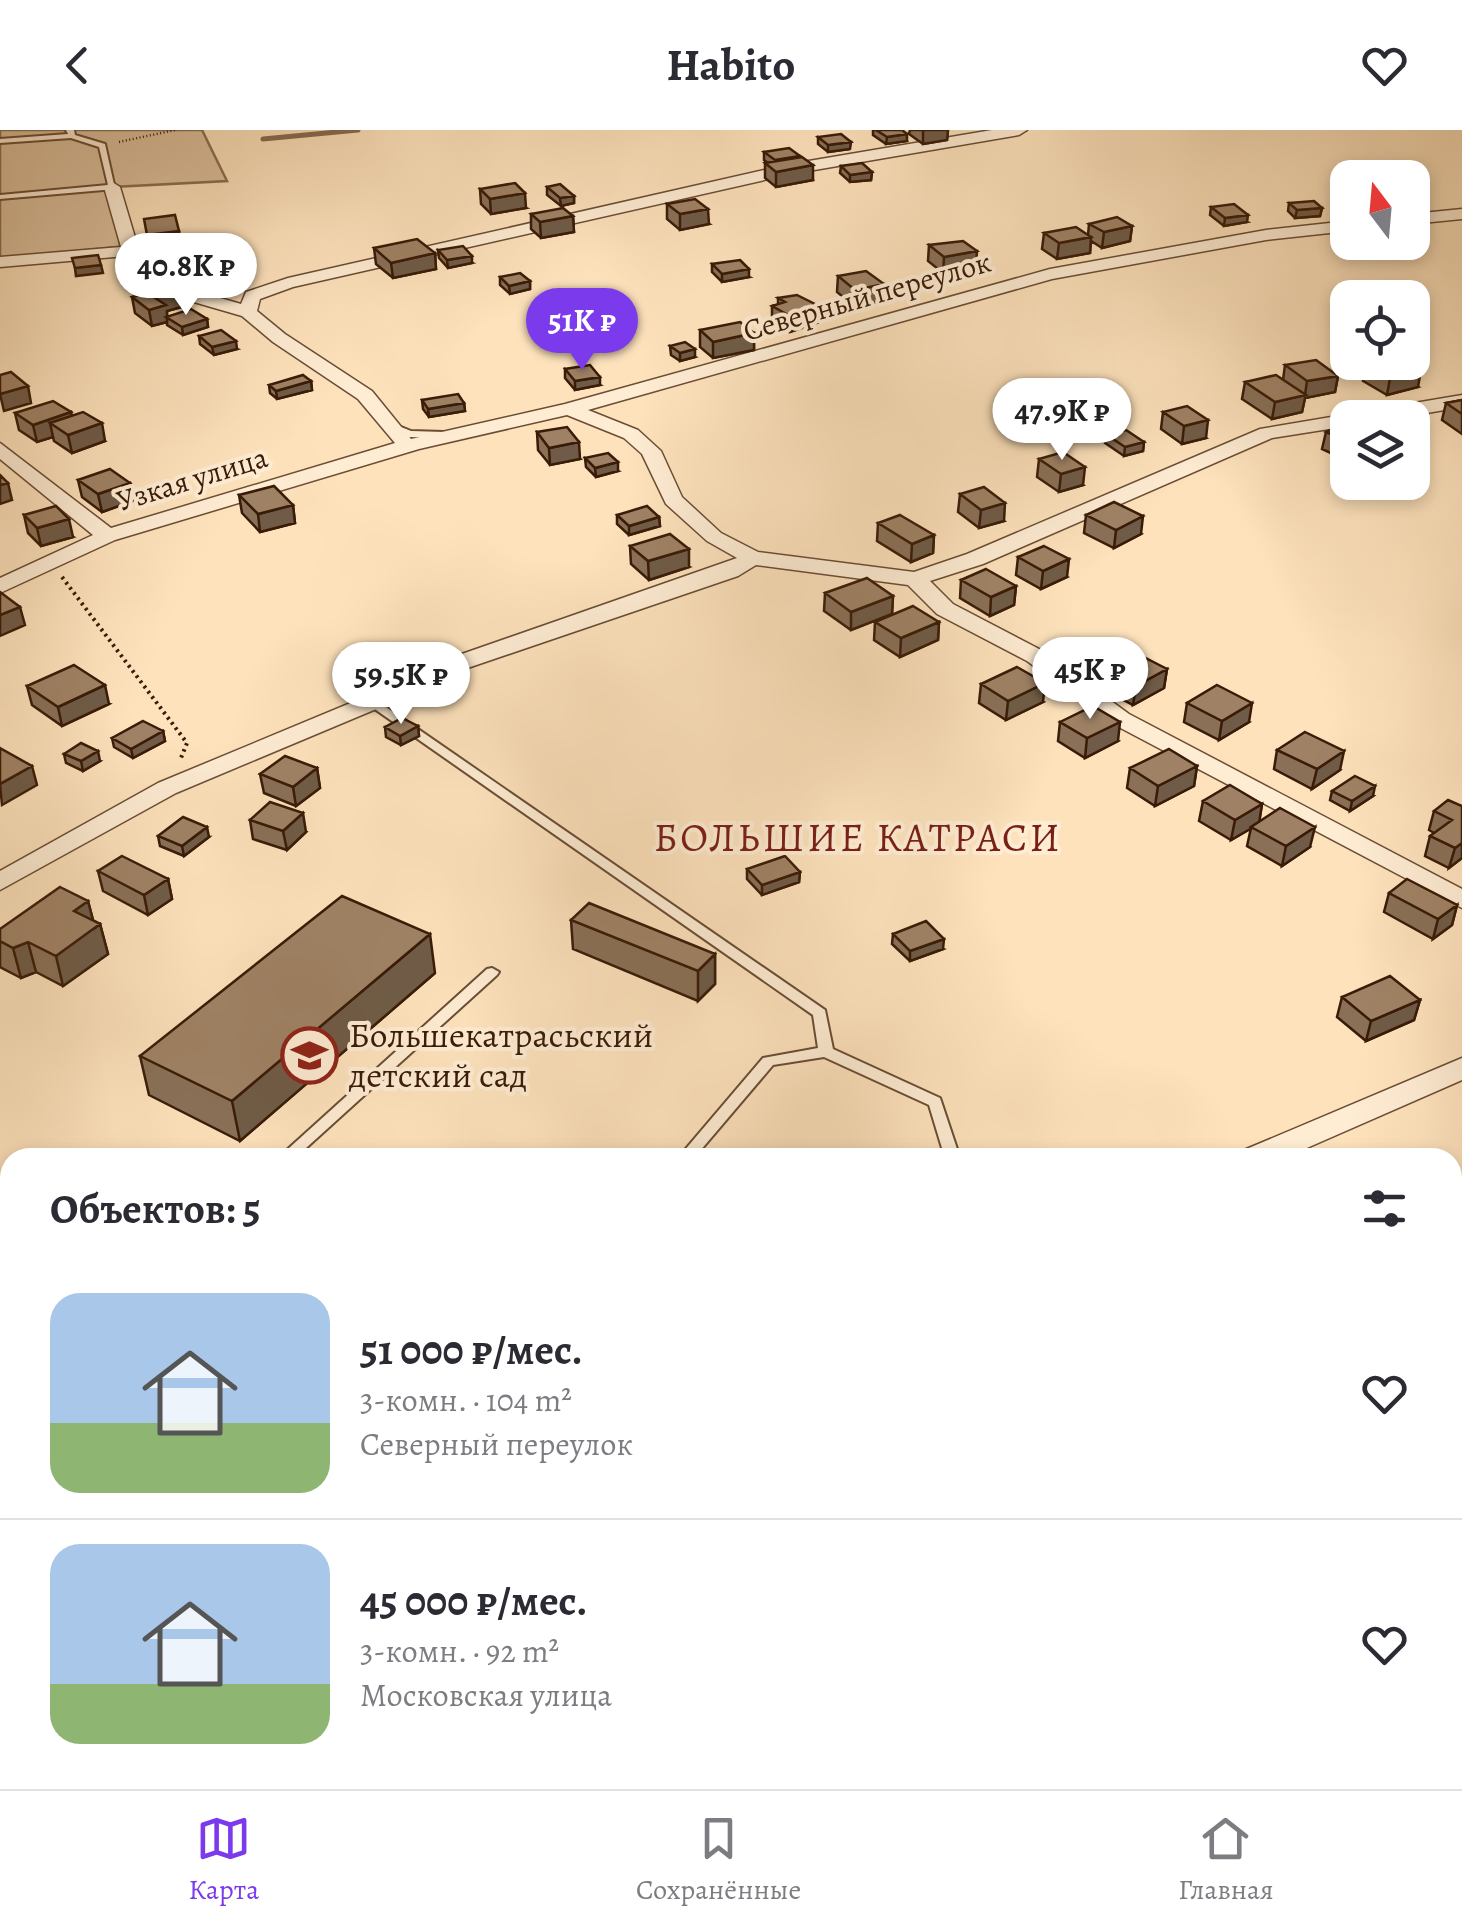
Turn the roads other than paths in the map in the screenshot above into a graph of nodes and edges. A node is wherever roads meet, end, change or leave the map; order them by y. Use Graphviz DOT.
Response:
graph roads {
  1 [pos="1019,130"];
  2 [pos="71,133"];
  3 [pos="0,141"];
  4 [pos="112,187"];
  5 [pos="0,196"];
  6 [pos="1461,215"];
  7 [pos="1430,218"];
  8 [pos="1330,228"];
  9 [pos="131,249"];
  10 [pos="0,262"];
  11 [pos="248,312"];
  12 [pos="1462,400"];
  13 [pos="1430,406"];
  14 [pos="569,409"];
  15 [pos="1330,423"];
  16 [pos="402,437"];
  17 [pos="0,449"];
  18 [pos="108,536"];
  19 [pos="753,558"];
  20 [pos="915,579"];
  21 [pos="0,586"];
  22 [pos="373,702"];
  23 [pos="0,882"];
  24 [pos="1462,900"];
  25 [pos="492,972"];
  26 [pos="826,1052"];
  27 [pos="1462,1068"];
  28 [pos="296,1148"];
  29 [pos="693,1148"];
  30 [pos="950,1148"];
  31 [pos="1279,1148"];
  1 -- 11 [label="street"];
  2 -- 3 [label="lane"];
  2 -- 4 [label="lane"];
  4 -- 5 [label="lane"];
  4 -- 9 [label="street"];
  6 -- 7 [label="street"];
  8 -- 14 [label="street, Северный переулок"];
  9 -- 10 [label="street"];
  9 -- 11 [label="street"];
  11 -- 16 [label="street"];
  12 -- 13 [label="street"];
  14 -- 16 [label="street, Северный переулок"];
  14 -- 19 [label="street"];
  15 -- 20 [label="street"];
  16 -- 18 [label="street, Узкая улица"];
  17 -- 18 [label="street"];
  18 -- 21 [label="street, Узкая улица"];
  19 -- 20 [label="street"];
  19 -- 22 [label="street"];
  20 -- 24 [label="street"];
  22 -- 23 [label="street"];
  22 -- 26 [label="lane"];
  25 -- 28 [label="lane"];
  26 -- 29 [label="lane"];
  26 -- 30 [label="lane"];
  27 -- 31 [label="street"];
}
